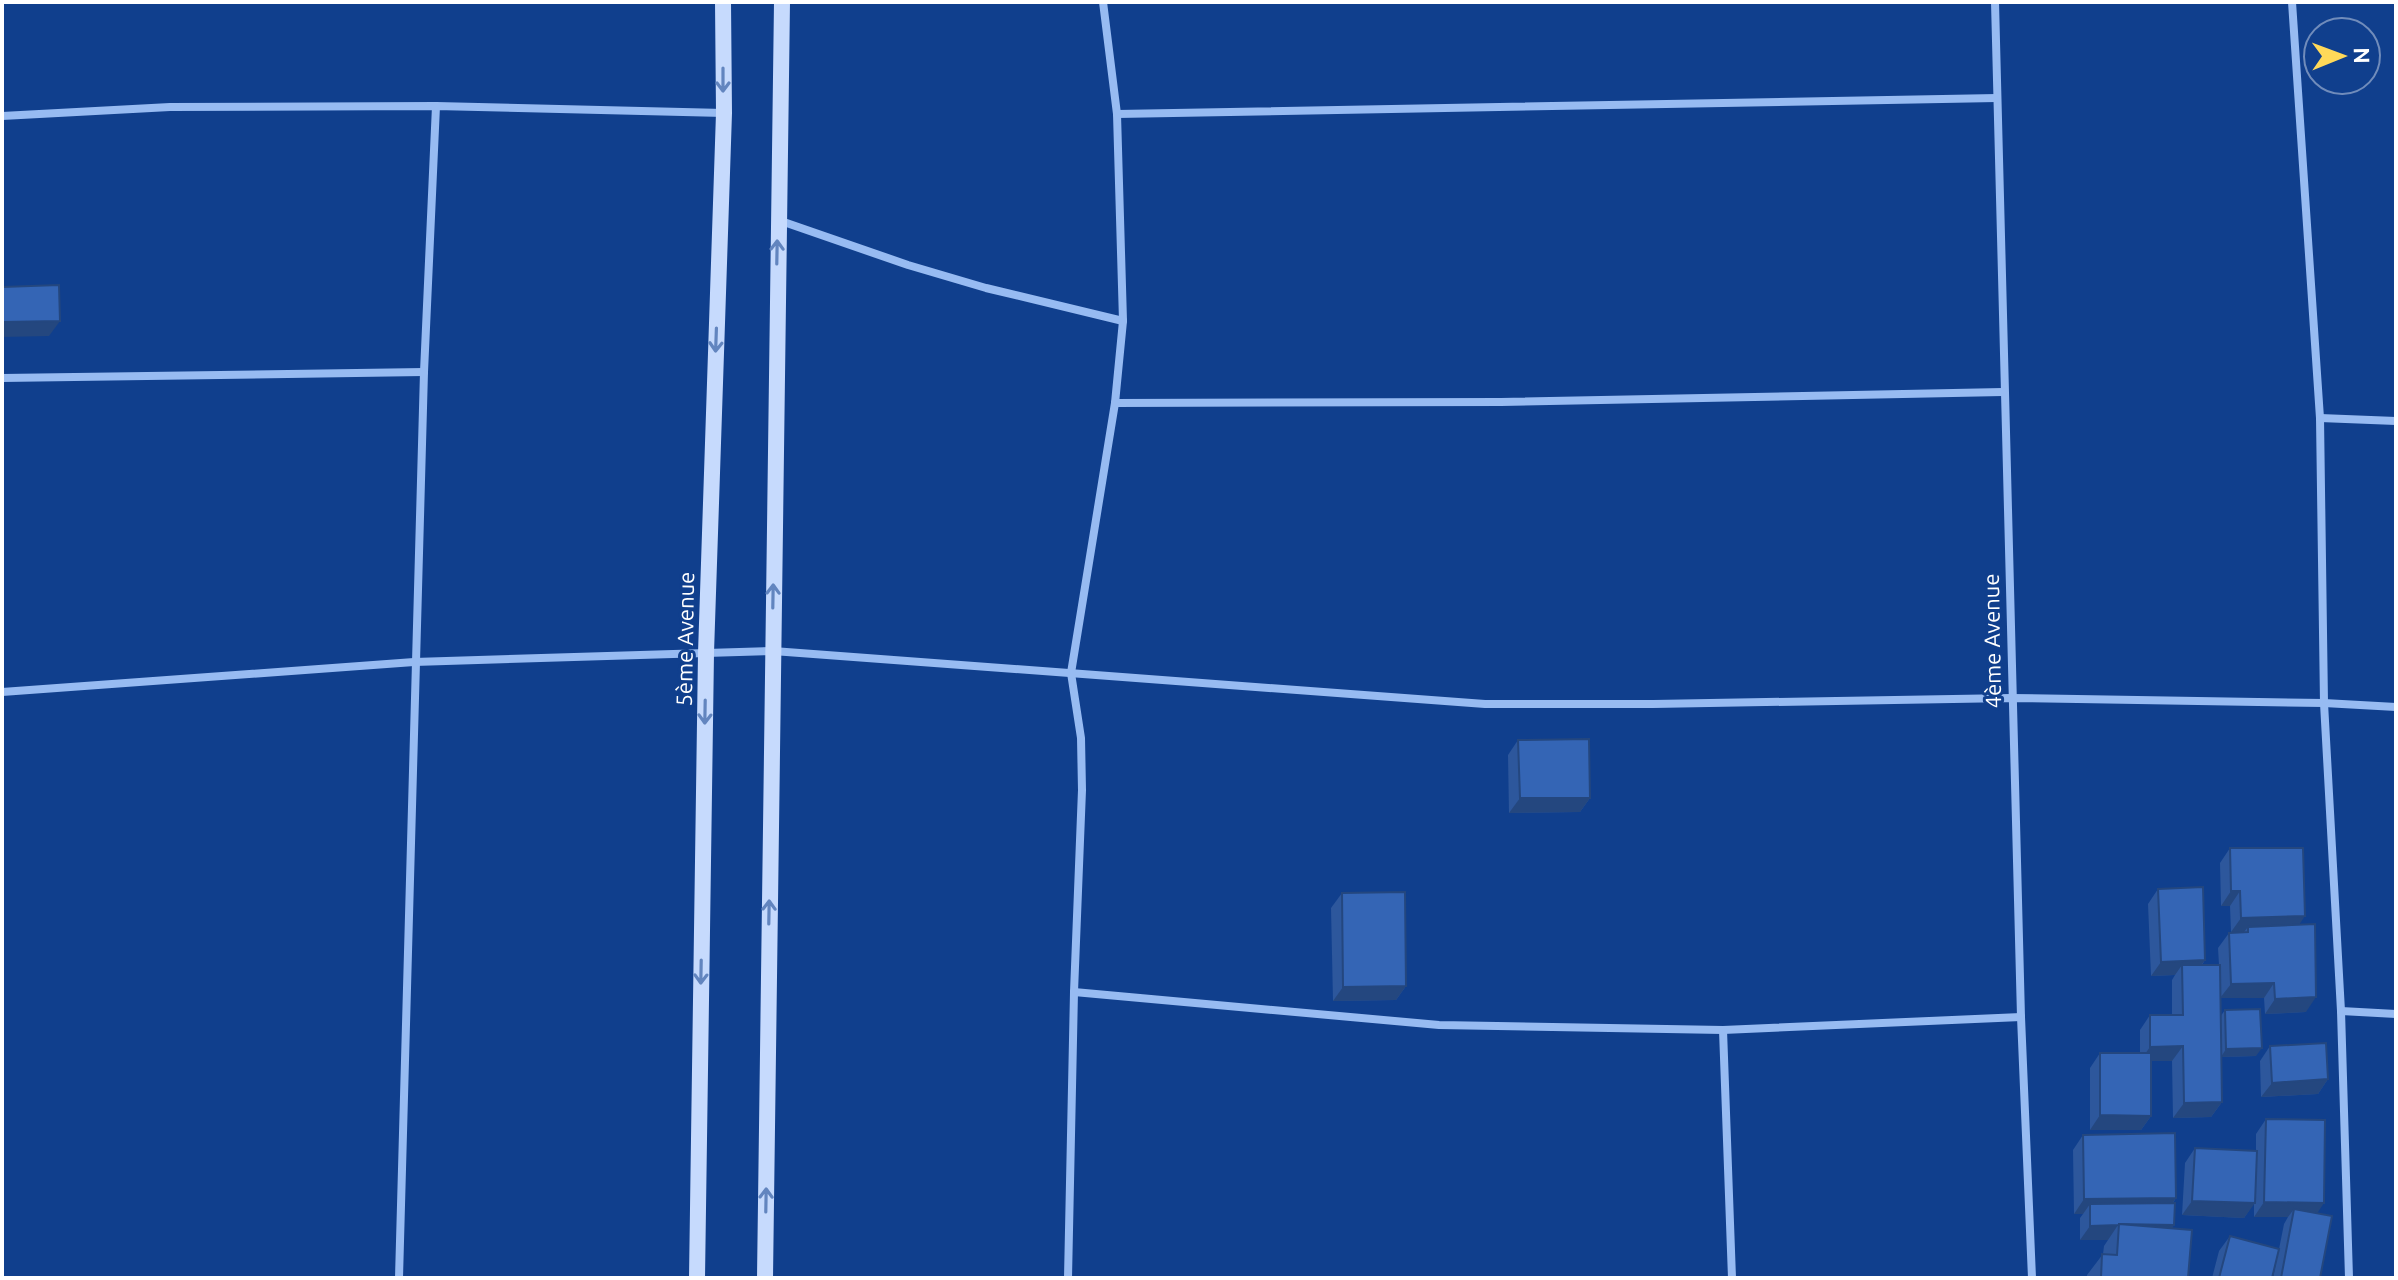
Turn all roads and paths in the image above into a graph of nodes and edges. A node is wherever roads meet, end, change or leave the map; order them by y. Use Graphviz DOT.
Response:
graph roads {
  1 [pos="723,2"];
  2 [pos="782,2"];
  3 [pos="1103,2"];
  4 [pos="1995,2"];
  5 [pos="2292,2"];
  6 [pos="1997,98"];
  7 [pos="436,106"];
  8 [pos="724,113"];
  9 [pos="1117,114"];
  10 [pos="2,116"];
  11 [pos="778,220"];
  12 [pos="1123,321"];
  13 [pos="424,372"];
  14 [pos="2,378"];
  15 [pos="2003,392"];
  16 [pos="1115,403"];
  17 [pos="2320,418"];
  18 [pos="2396,421"];
  19 [pos="773,651"];
  20 [pos="706,653"];
  21 [pos="414,662"];
  22 [pos="1071,673"];
  23 [pos="2,692"];
  24 [pos="2011,698"];
  25 [pos="2324,703"];
  26 [pos="2396,707"];
  27 [pos="1074,992"];
  28 [pos="2341,1011"];
  29 [pos="2396,1014"];
  30 [pos="2021,1017"];
  31 [pos="1723,1030"];
  32 [pos="399,1278"];
  33 [pos="697,1278"];
  34 [pos="765,1278"];
  35 [pos="1068,1278"];
  36 [pos="1732,1278"];
  37 [pos="2032,1278"];
  38 [pos="2349,1278"];
  1 -- 8 [label="street, 5ème Avenue, one-way"];
  2 -- 11 [label="street"];
  3 -- 9 [label="street"];
  4 -- 6 [label="street, 4ème Avenue"];
  5 -- 17 [label="street"];
  6 -- 9 [label="street"];
  6 -- 15 [label="street, 4ème Avenue"];
  7 -- 8 [label="street"];
  7 -- 10 [label="street"];
  7 -- 13 [label="street"];
  8 -- 20 [label="street, 5ème Avenue, one-way"];
  9 -- 12 [label="street"];
  11 -- 12 [label="street"];
  19 -- 11 [label="street, one-way"];
  12 -- 16 [label="street"];
  13 -- 14 [label="street"];
  13 -- 21 [label="street"];
  15 -- 16 [label="street"];
  15 -- 24 [label="street, 4ème Avenue"];
  16 -- 22 [label="street"];
  17 -- 18 [label="street"];
  17 -- 25 [label="street"];
  19 -- 20 [label="street"];
  19 -- 22 [label="street"];
  34 -- 19 [label="street, one-way"];
  20 -- 21 [label="street"];
  20 -- 33 [label="street, 5ème Avenue, one-way"];
  21 -- 23 [label="street"];
  21 -- 32 [label="street"];
  22 -- 24 [label="street"];
  22 -- 27 [label="street"];
  24 -- 25 [label="street"];
  24 -- 30 [label="street, 4ème Avenue"];
  25 -- 26 [label="street"];
  25 -- 28 [label="street"];
  27 -- 31 [label="street"];
  27 -- 35 [label="street"];
  28 -- 29 [label="street"];
  28 -- 38 [label="street"];
  30 -- 31 [label="street"];
  30 -- 37 [label="street, 4ème Avenue"];
  31 -- 36 [label="street"];
}
